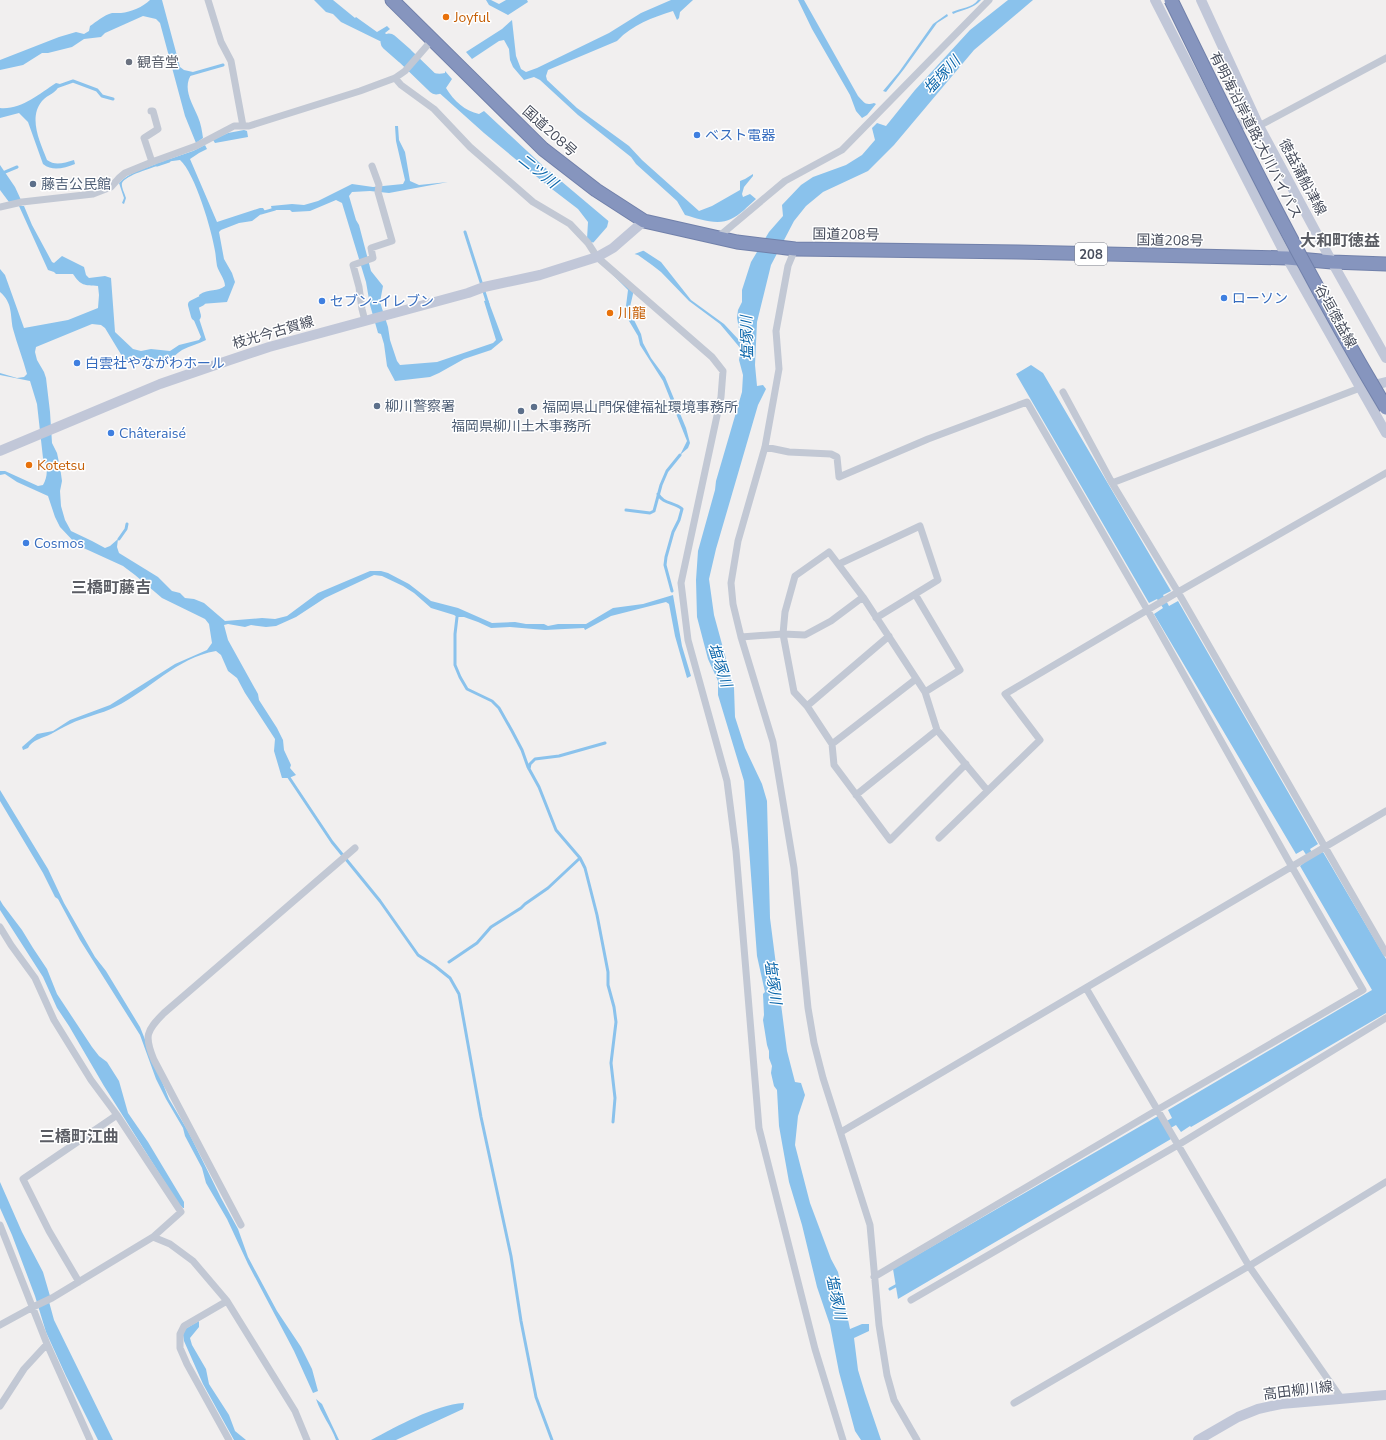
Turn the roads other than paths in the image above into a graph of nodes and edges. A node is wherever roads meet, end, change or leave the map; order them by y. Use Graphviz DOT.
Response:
graph roads {
  1 [pos="208,0"];
  2 [pos="392,0"];
  3 [pos="989,0"];
  4 [pos="1155,0"];
  5 [pos="1171,0"];
  6 [pos="1201,0"];
  7 [pos="432,40"];
  8 [pos="1386,58"];
  9 [pos="395,78"];
  10 [pos="151,111"];
  11 [pos="1216,121"];
  12 [pos="243,126"];
  13 [pos="1260,126"];
  14 [pos="152,162"];
  15 [pos="372,166"];
  16 [pos="0,207"];
  17 [pos="644,220"];
  18 [pos="717,238"];
  19 [pos="795,249"];
  20 [pos="601,255"];
  21 [pos="1287,258"];
  22 [pos="1332,262"];
  23 [pos="1386,264"];
  24 [pos="369,320"];
  25 [pos="1386,358"];
  26 [pos="1386,382"];
  27 [pos="1360,388"];
  28 [pos="1063,392"];
  29 [pos="1386,408"];
  30 [pos="1386,433"];
  31 [pos="765,447"];
  32 [pos="0,450"];
  33 [pos="1386,473"];
  34 [pos="1112,483"];
  35 [pos="839,564"];
  36 [pos="1178,592"];
  37 [pos="915,594"];
  38 [pos="863,597"];
  39 [pos="1148,611"];
  40 [pos="876,618"];
  41 [pos="783,634"];
  42 [pos="889,636"];
  43 [pos="741,637"];
  44 [pos="916,678"];
  45 [pos="924,692"];
  46 [pos="807,706"];
  47 [pos="937,730"];
  48 [pos="832,744"];
  49 [pos="966,764"];
  50 [pos="987,790"];
  51 [pos="856,795"];
  52 [pos="1386,811"];
  53 [pos="939,838"];
  54 [pos="1325,847"];
  55 [pos="355,848"];
  56 [pos="1292,867"];
  57 [pos="0,927"];
  58 [pos="1386,953"];
  59 [pos="1086,988"];
  60 [pos="1386,1018"];
  61 [pos="1157,1110"];
  62 [pos="117,1115"];
  63 [pos="841,1132"];
  64 [pos="1178,1145"];
  65 [pos="1386,1182"];
  66 [pos="0,1225"];
  67 [pos="241,1225"];
  68 [pos="153,1238"];
  69 [pos="1249,1266"];
  70 [pos="874,1277"];
  71 [pos="80,1282"];
  72 [pos="910,1300"];
  73 [pos="227,1301"];
  74 [pos="33,1307"];
  75 [pos="0,1325"];
  76 [pos="47,1344"];
  77 [pos="1386,1394"];
  78 [pos="1341,1398"];
  79 [pos="1014,1404"];
  80 [pos="0,1406"];
  81 [pos="90,1440"];
  82 [pos="229,1440"];
  83 [pos="307,1440"];
  84 [pos="843,1440"];
  85 [pos="917,1440"];
  86 [pos="1198,1440"];
  1 -- 12 [label="street"];
  2 -- 7 [label="highway, 国道208号 / 208"];
  3 -- 18 [label="street"];
  4 -- 11 [label="main road"];
  5 -- 29 [label="highway, 有明海沿岸道路;大川バイパス, bridge"];
  6 -- 13 [label="main road, 徳益蒲船津線"];
  7 -- 9 [label="street"];
  7 -- 17 [label="highway, 国道208号 / 208"];
  8 -- 13 [label="street"];
  9 -- 12 [label="street"];
  9 -- 20 [label="street"];
  10 -- 14 [label="street"];
  11 -- 13 [label="main road"];
  11 -- 21 [label="main road"];
  12 -- 14 [label="street"];
  13 -- 22 [label="main road, 徳益蒲船津線"];
  14 -- 16 [label="street"];
  15 -- 24 [label="street"];
  17 -- 18 [label="highway, 国道208号 / 208"];
  17 -- 20 [label="main road, 枝光今古賀線"];
  18 -- 19 [label="highway, 国道208号 / 208"];
  19 -- 21 [label="highway, 国道208号 / 208"];
  19 -- 31 [label="street"];
  20 -- 24 [label="main road, 枝光今古賀線"];
  20 -- 84 [label="street"];
  21 -- 22 [label="highway, 国道208号 / 208"];
  21 -- 27 [label="main road, 谷垣徳益線"];
  22 -- 23 [label="highway, 国道208号 / 208"];
  22 -- 25 [label="main road, 谷垣徳益線"];
  24 -- 32 [label="main road, 枝光今古賀線"];
  26 -- 27 [label="main road"];
  27 -- 30 [label="main road, 谷垣徳益線"];
  27 -- 34 [label="street"];
  28 -- 34 [label="street"];
  31 -- 39 [label="street"];
  31 -- 43 [label="street"];
  33 -- 36 [label="street"];
  34 -- 36 [label="street"];
  35 -- 37 [label="street"];
  35 -- 38 [label="street"];
  35 -- 41 [label="street"];
  36 -- 39 [label="street"];
  36 -- 54 [label="street"];
  37 -- 40 [label="street"];
  37 -- 45 [label="street"];
  38 -- 40 [label="street"];
  38 -- 41 [label="street"];
  39 -- 50 [label="street"];
  39 -- 56 [label="street"];
  40 -- 42 [label="street"];
  41 -- 43 [label="street"];
  41 -- 46 [label="street"];
  42 -- 44 [label="street"];
  42 -- 46 [label="street"];
  43 -- 63 [label="street"];
  44 -- 45 [label="street"];
  44 -- 48 [label="street"];
  45 -- 47 [label="street"];
  46 -- 48 [label="street"];
  47 -- 49 [label="street"];
  47 -- 51 [label="street"];
  48 -- 51 [label="street"];
  49 -- 50 [label="street"];
  49 -- 51 [label="street"];
  50 -- 53 [label="street"];
  52 -- 54 [label="street"];
  54 -- 56 [label="street"];
  54 -- 58 [label="street"];
  55 -- 67 [label="street"];
  56 -- 59 [label="street"];
  56 -- 61 [label="street"];
  57 -- 62 [label="street"];
  59 -- 61 [label="street"];
  59 -- 63 [label="street"];
  60 -- 64 [label="street"];
  61 -- 64 [label="street"];
  61 -- 70 [label="street"];
  62 -- 68 [label="street"];
  62 -- 71 [label="street"];
  63 -- 70 [label="street"];
  64 -- 69 [label="street"];
  64 -- 72 [label="street"];
  65 -- 69 [label="street"];
  66 -- 74 [label="street"];
  68 -- 71 [label="street"];
  68 -- 73 [label="street"];
  69 -- 78 [label="street"];
  69 -- 79 [label="street"];
  70 -- 85 [label="street"];
  71 -- 74 [label="street"];
  73 -- 82 [label="street"];
  73 -- 83 [label="street"];
  74 -- 75 [label="street"];
  74 -- 76 [label="street"];
  76 -- 80 [label="street"];
  76 -- 81 [label="street"];
  77 -- 78 [label="main road, 高田柳川線"];
  78 -- 86 [label="main road, 高田柳川線"];
}
